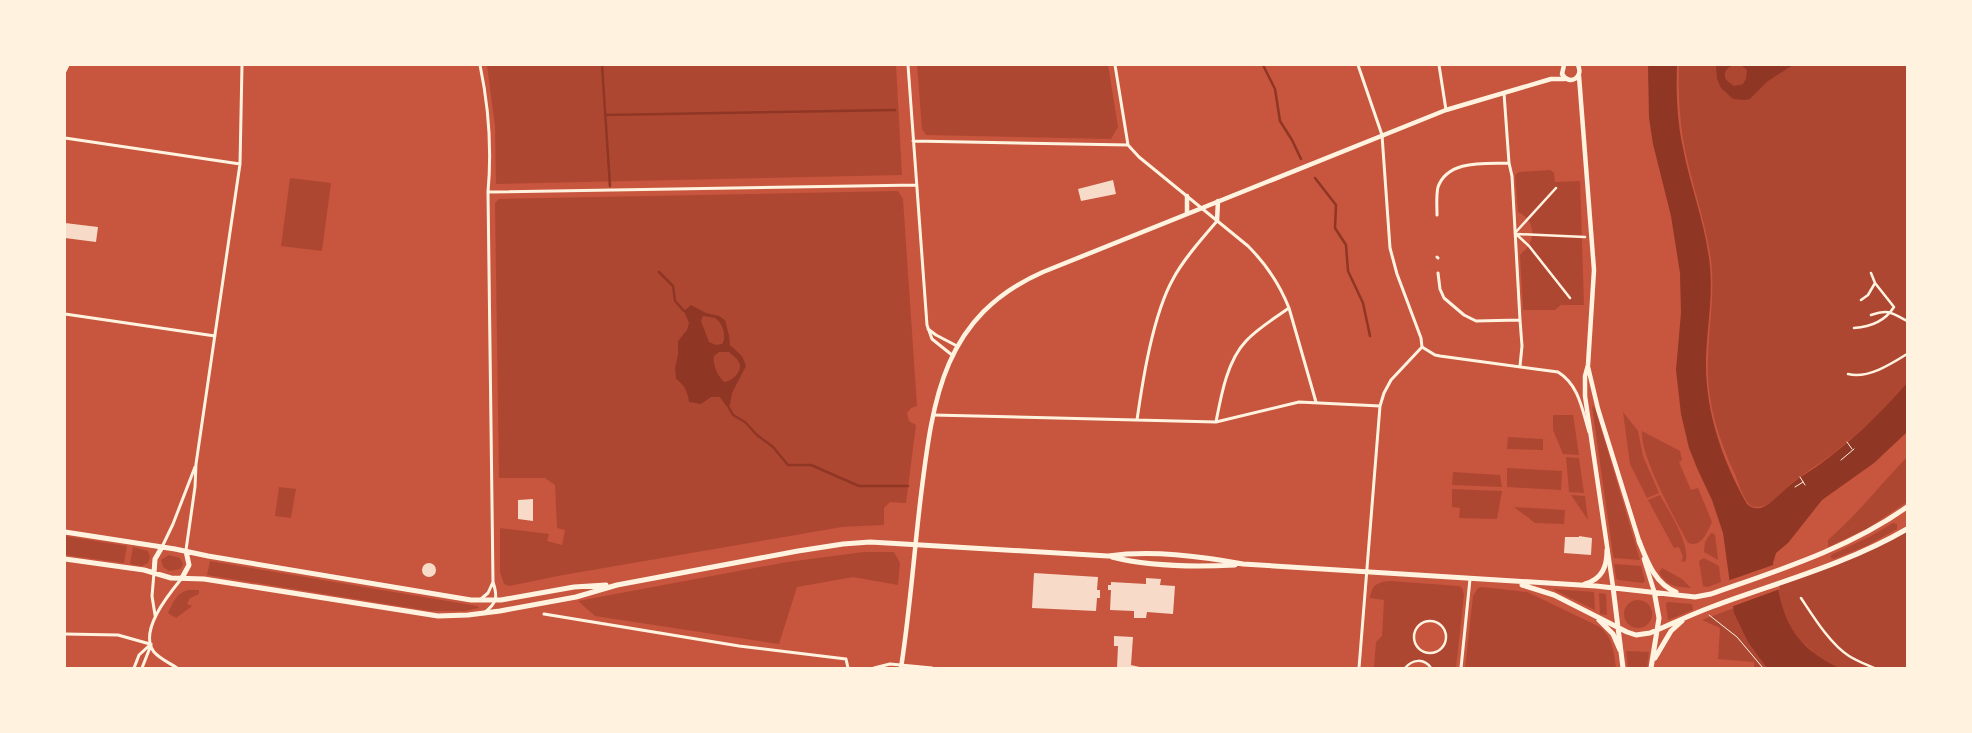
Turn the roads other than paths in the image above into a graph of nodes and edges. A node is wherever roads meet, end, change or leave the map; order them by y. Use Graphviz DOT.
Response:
graph roads {
  1 [pos="68,65"];
  2 [pos="242,65"];
  3 [pos="480,65"];
  4 [pos="908,65"];
  5 [pos="1115,65"];
  6 [pos="1358,65"];
  7 [pos="1439,65"];
  8 [pos="1564,65"];
  9 [pos="1578,65"];
  10 [pos="65,71"];
  11 [pos="1562,71"];
  12 [pos="1579,76"];
  13 [pos="1551,79"];
  14 [pos="1565,79"];
  15 [pos="1572,80"];
  16 [pos="1504,93"];
  17 [pos="1580,93"];
  18 [pos="1446,110"];
  19 [pos="1382,135"];
  20 [pos="65,138"];
  21 [pos="914,141"];
  22 [pos="1128,145"];
  23 [pos="1509,163"];
  24 [pos="240,164"];
  25 [pos="917,185"];
  26 [pos="1556,188"];
  27 [pos="488,192"];
  28 [pos="1186,196"];
  29 [pos="1218,201"];
  30 [pos="1201,208"];
  31 [pos="1187,213"];
  32 [pos="1437,215"];
  33 [pos="1217,221"];
  34 [pos="1515,234"];
  35 [pos="1585,236"];
  36 [pos="1438,273"];
  37 [pos="1871,273"];
  38 [pos="1875,283"];
  39 [pos="1570,298"];
  40 [pos="1861,300"];
  41 [pos="1289,308"];
  42 [pos="1891,312"];
  43 [pos="65,314"];
  44 [pos="1871,315"];
  45 [pos="1520,320"];
  46 [pos="1907,321"];
  47 [pos="928,328"];
  48 [pos="1854,328"];
  49 [pos="215,336"];
  50 [pos="957,346"];
  51 [pos="1422,347"];
  52 [pos="1907,354"];
  53 [pos="952,355"];
  54 [pos="1520,366"];
  55 [pos="1588,366"];
  56 [pos="1848,374"];
  57 [pos="1316,402"];
  58 [pos="1380,406"];
  59 [pos="1598,409"];
  60 [pos="1586,410"];
  61 [pos="932,415"];
  62 [pos="1137,420"];
  63 [pos="1216,422"];
  64 [pos="1589,433"];
  65 [pos="196,464"];
  66 [pos="1907,507"];
  67 [pos="1907,529"];
  68 [pos="65,532"];
  69 [pos="1639,541"];
  70 [pos="915,544"];
  71 [pos="162,547"];
  72 [pos="1607,550"];
  73 [pos="186,551"];
  74 [pos="1108,556"];
  75 [pos="65,559"];
  76 [pos="1243,564"];
  77 [pos="1367,572"];
  78 [pos="154,573"];
  79 [pos="182,578"];
  80 [pos="1470,579"];
  81 [pos="493,582"];
  82 [pos="1512,582"];
  83 [pos="617,585"];
  84 [pos="1577,585"];
  85 [pos="1613,587"];
  86 [pos="1654,591"];
  87 [pos="1686,596"];
  88 [pos="1801,598"];
  89 [pos="478,600"];
  90 [pos="496,600"];
  91 [pos="1590,613"];
  92 [pos="482,614"];
  93 [pos="544,614"];
  94 [pos="155,615"];
  95 [pos="1691,615"];
  96 [pos="1618,628"];
  97 [pos="1657,630"];
  98 [pos="65,634"];
  99 [pos="151,644"];
  100 [pos="1429,653"];
  101 [pos="1622,665"];
  102 [pos="901,666"];
  103 [pos="1652,667"];
  104 [pos="134,668"];
  105 [pos="142,668"];
  106 [pos="177,668"];
  107 [pos="848,668"];
  108 [pos="874,668"];
  109 [pos="932,668"];
  110 [pos="1359,668"];
  111 [pos="1405,668"];
  112 [pos="1431,668"];
  113 [pos="1461,668"];
  114 [pos="1874,668"];
  1 -- 10 [label="street"];
  2 -- 24 [label="street"];
  3 -- 27 [label="street"];
  4 -- 21 [label="street"];
  5 -- 22 [label="street"];
  6 -- 19 [label="street"];
  7 -- 18 [label="street"];
  8 -- 11 [label="street"];
  9 -- 12 [label="street"];
  11 -- 13 [label="street"];
  11 -- 14 [label="street"];
  12 -- 15 [label="street"];
  12 -- 17 [label="street"];
  13 -- 14 [label="street"];
  13 -- 16 [label="street"];
  14 -- 15 [label="street"];
  15 -- 17 [label="street"];
  16 -- 18 [label="street"];
  16 -- 23 [label="street"];
  17 -- 55 [label="street"];
  18 -- 19 [label="street"];
  19 -- 29 [label="street"];
  19 -- 51 [label="street"];
  20 -- 24 [label="street"];
  21 -- 22 [label="street"];
  21 -- 25 [label="street"];
  22 -- 28 [label="street"];
  23 -- 32 [label="street"];
  23 -- 34 [label="street"];
  24 -- 49 [label="street"];
  25 -- 27 [label="street"];
  25 -- 47 [label="street"];
  26 -- 34 [label="street"];
  27 -- 81 [label="street"];
  28 -- 30 [label="street"];
  28 -- 31 [label="street"];
  29 -- 30 [label="street"];
  29 -- 33 [label="street"];
  30 -- 31 [label="street"];
  30 -- 33 [label="street"];
  31 -- 50 [label="street"];
  33 -- 41 [label="street"];
  33 -- 62 [label="street"];
  34 -- 35 [label="street"];
  34 -- 39 [label="street"];
  34 -- 45 [label="street"];
  36 -- 45 [label="street"];
  37 -- 38 [label="street"];
  38 -- 40 [label="street"];
  38 -- 42 [label="street"];
  41 -- 57 [label="street"];
  41 -- 63 [label="street"];
  42 -- 44 [label="street"];
  42 -- 46 [label="street"];
  42 -- 48 [label="street"];
  43 -- 49 [label="street"];
  45 -- 54 [label="street"];
  47 -- 50 [label="street"];
  47 -- 53 [label="street"];
  49 -- 65 [label="street"];
  50 -- 53 [label="street"];
  51 -- 54 [label="street"];
  51 -- 58 [label="street"];
  52 -- 56 [label="street"];
  53 -- 61 [label="street"];
  54 -- 64 [label="street"];
  55 -- 59 [label="street"];
  55 -- 60 [label="street"];
  57 -- 58 [label="street"];
  57 -- 63 [label="street"];
  58 -- 77 [label="street"];
  59 -- 60 [label="street"];
  59 -- 69 [label="street"];
  60 -- 64 [label="street"];
  61 -- 62 [label="street"];
  61 -- 70 [label="street"];
  62 -- 63 [label="street"];
  64 -- 72 [label="street"];
  65 -- 71 [label="street"];
  65 -- 73 [label="street"];
  66 -- 87 [label="main road"];
  67 -- 95 [label="main road"];
  68 -- 71 [label="main road"];
  69 -- 86 [label="street"];
  69 -- 87 [label="main road"];
  70 -- 74 [label="main road"];
  70 -- 83 [label="main road"];
  70 -- 102 [label="street"];
  71 -- 73 [label="main road"];
  71 -- 78 [label="main road"];
  72 -- 84 [label="main road"];
  72 -- 85 [label="street"];
  73 -- 79 [label="main road"];
  73 -- 89 [label="main road"];
  74 -- 76 [label="main road"];
  74 -- 76 [label="main road"];
  75 -- 78 [label="main road"];
  76 -- 77 [label="main road"];
  77 -- 80 [label="main road"];
  77 -- 110 [label="street"];
  78 -- 79 [label="main road"];
  78 -- 94 [label="street"];
  79 -- 92 [label="main road"];
  79 -- 94 [label="street"];
  80 -- 82 [label="main road"];
  80 -- 113 [label="street"];
  81 -- 89 [label="street"];
  81 -- 90 [label="street"];
  82 -- 84 [label="main road"];
  82 -- 91 [label="main road"];
  83 -- 90 [label="main road"];
  83 -- 92 [label="main road"];
  84 -- 85 [label="main road"];
  85 -- 86 [label="main road"];
  85 -- 96 [label="main road"];
  86 -- 87 [label="main road"];
  86 -- 97 [label="main road"];
  88 -- 114 [label="street"];
  89 -- 90 [label="main road"];
  90 -- 92 [label="street"];
  91 -- 96 [label="main road"];
  91 -- 101 [label="main road"];
  93 -- 107 [label="street"];
  94 -- 99 [label="street"];
  95 -- 97 [label="main road"];
  95 -- 103 [label="main road"];
  96 -- 97 [label="main road"];
  96 -- 101 [label="main road"];
  97 -- 103 [label="main road"];
  98 -- 99 [label="street"];
  99 -- 104 [label="street"];
  99 -- 105 [label="street"];
  99 -- 106 [label="street"];
  100 -- 100 [label="street"];
  102 -- 108 [label="street"];
  102 -- 109 [label="street"];
  111 -- 112 [label="street"];
}
